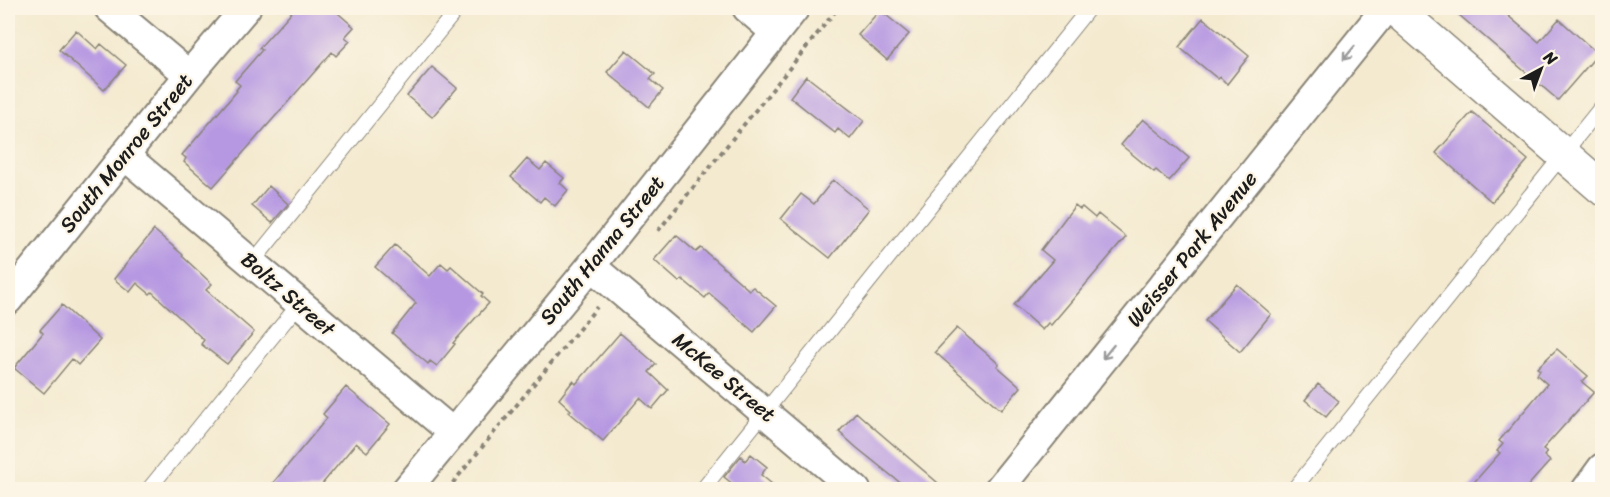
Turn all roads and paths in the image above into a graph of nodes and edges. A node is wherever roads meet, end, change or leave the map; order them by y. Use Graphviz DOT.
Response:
graph roads {
  1 [pos="109,8"];
  2 [pos="246,8"];
  3 [pos="458,8"];
  4 [pos="747,8"];
  5 [pos="795,8"];
  6 [pos="1089,8"];
  7 [pos="1386,8"];
  8 [pos="1394,8"];
  9 [pos="775,32"];
  10 [pos="189,75"];
  11 [pos="1602,106"];
  12 [pos="1564,154"];
  13 [pos="124,155"];
  14 [pos="1602,188"];
  15 [pos="252,262"];
  16 [pos="591,266"];
  17 [pos="8,300"];
  18 [pos="299,304"];
  19 [pos="765,411"];
  20 [pos="452,432"];
  21 [pos="1602,468"];
  22 [pos="148,489"];
  23 [pos="406,489"];
  24 [pos="702,489"];
  25 [pos="856,489"];
  26 [pos="998,489"];
  27 [pos="1293,489"];
  28 [pos="1586,489"];
  1 -- 10 [label="street"];
  2 -- 10 [label="street, South Monroe Street"];
  3 -- 15 [label="lane"];
  4 -- 9 [label="street"];
  5 -- 9 [label="street, South Hanna Street"];
  6 -- 19 [label="lane"];
  7 -- 26 [label="street, Weisser Park Avenue, one-way"];
  8 -- 12 [label="main road"];
  9 -- 16 [label="street, South Hanna Street"];
  10 -- 13 [label="street, South Monroe Street"];
  11 -- 12 [label="lane"];
  12 -- 14 [label="main road"];
  12 -- 27 [label="lane"];
  13 -- 15 [label="street, Boltz Street"];
  13 -- 17 [label="street, South Monroe Street"];
  15 -- 18 [label="street, Boltz Street"];
  16 -- 19 [label="street, McKee Street"];
  16 -- 20 [label="street, South Hanna Street"];
  18 -- 20 [label="street, Boltz Street"];
  18 -- 22 [label="lane"];
  19 -- 24 [label="lane"];
  19 -- 25 [label="street, McKee Street"];
  20 -- 23 [label="street, South Hanna Street"];
  21 -- 28 [label="street"];
}
